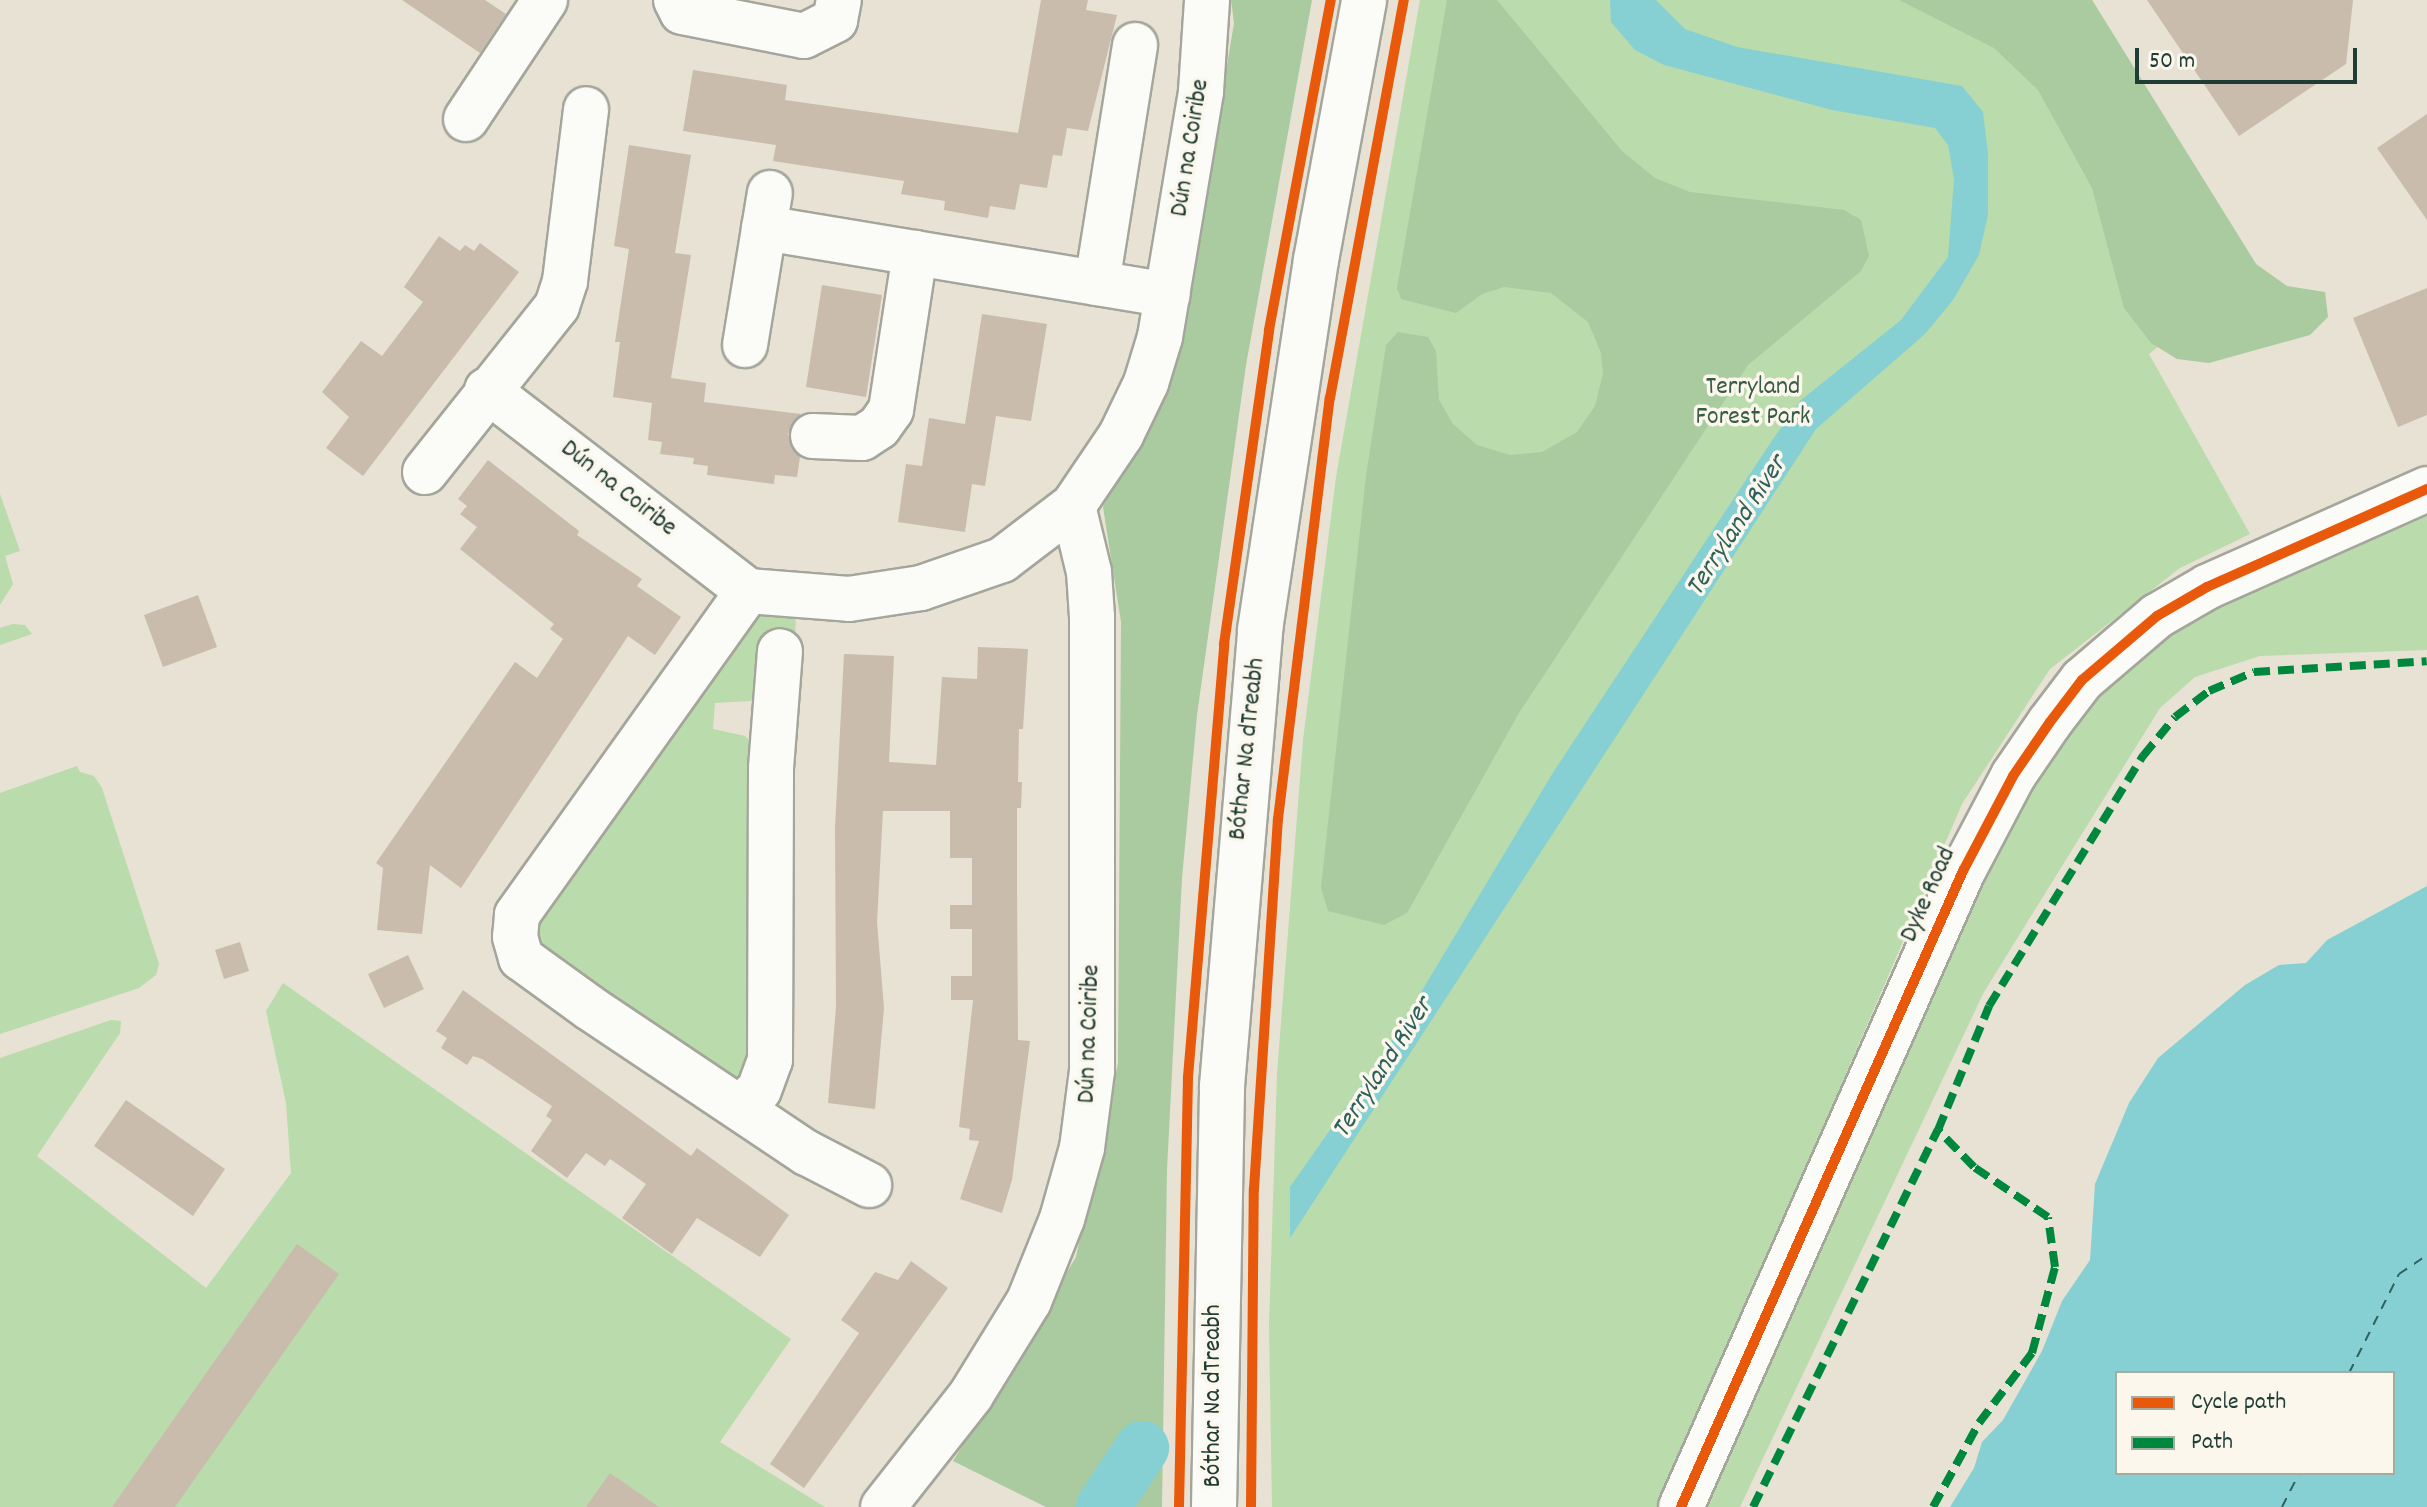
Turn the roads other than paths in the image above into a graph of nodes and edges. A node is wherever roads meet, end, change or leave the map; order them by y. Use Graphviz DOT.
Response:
graph roads {
  1 [pos="545,0"];
  2 [pos="676,0"];
  3 [pos="839,0"];
  4 [pos="1207,0"];
  5 [pos="1364,0"];
  6 [pos="1135,45"];
  7 [pos="586,109"];
  8 [pos="466,119"];
  9 [pos="915,253"];
  10 [pos="1097,283"];
  11 [pos="1167,295"];
  12 [pos="745,345"];
  13 [pos="487,390"];
  14 [pos="813,436"];
  15 [pos="425,472"];
  16 [pos="2427,489"];
  17 [pos="1073,506"];
  18 [pos="748,591"];
  19 [pos="780,651"];
  20 [pos="740,1107"];
  21 [pos="869,1185"];
  22 [pos="883,1507"];
  23 [pos="1214,1507"];
  24 [pos="1681,1507"];
  1 -- 8 [label="main road"];
  2 -- 3 [label="main road"];
  4 -- 11 [label="main road, Dún na Coiribe"];
  5 -- 23 [label="main road, Bóthar Na dTreabh"];
  6 -- 10 [label="main road"];
  7 -- 13 [label="main road"];
  9 -- 10 [label="main road"];
  9 -- 12 [label="main road"];
  9 -- 14 [label="main road"];
  10 -- 11 [label="main road"];
  11 -- 17 [label="main road, Dún na Coiribe"];
  13 -- 15 [label="main road"];
  13 -- 18 [label="main road, Dún na Coiribe"];
  16 -- 24 [label="main road, Dyke Road"];
  17 -- 18 [label="main road, Dún na Coiribe"];
  17 -- 22 [label="main road, Dún na Coiribe"];
  18 -- 20 [label="main road"];
  19 -- 20 [label="main road"];
  20 -- 21 [label="main road"];
}
